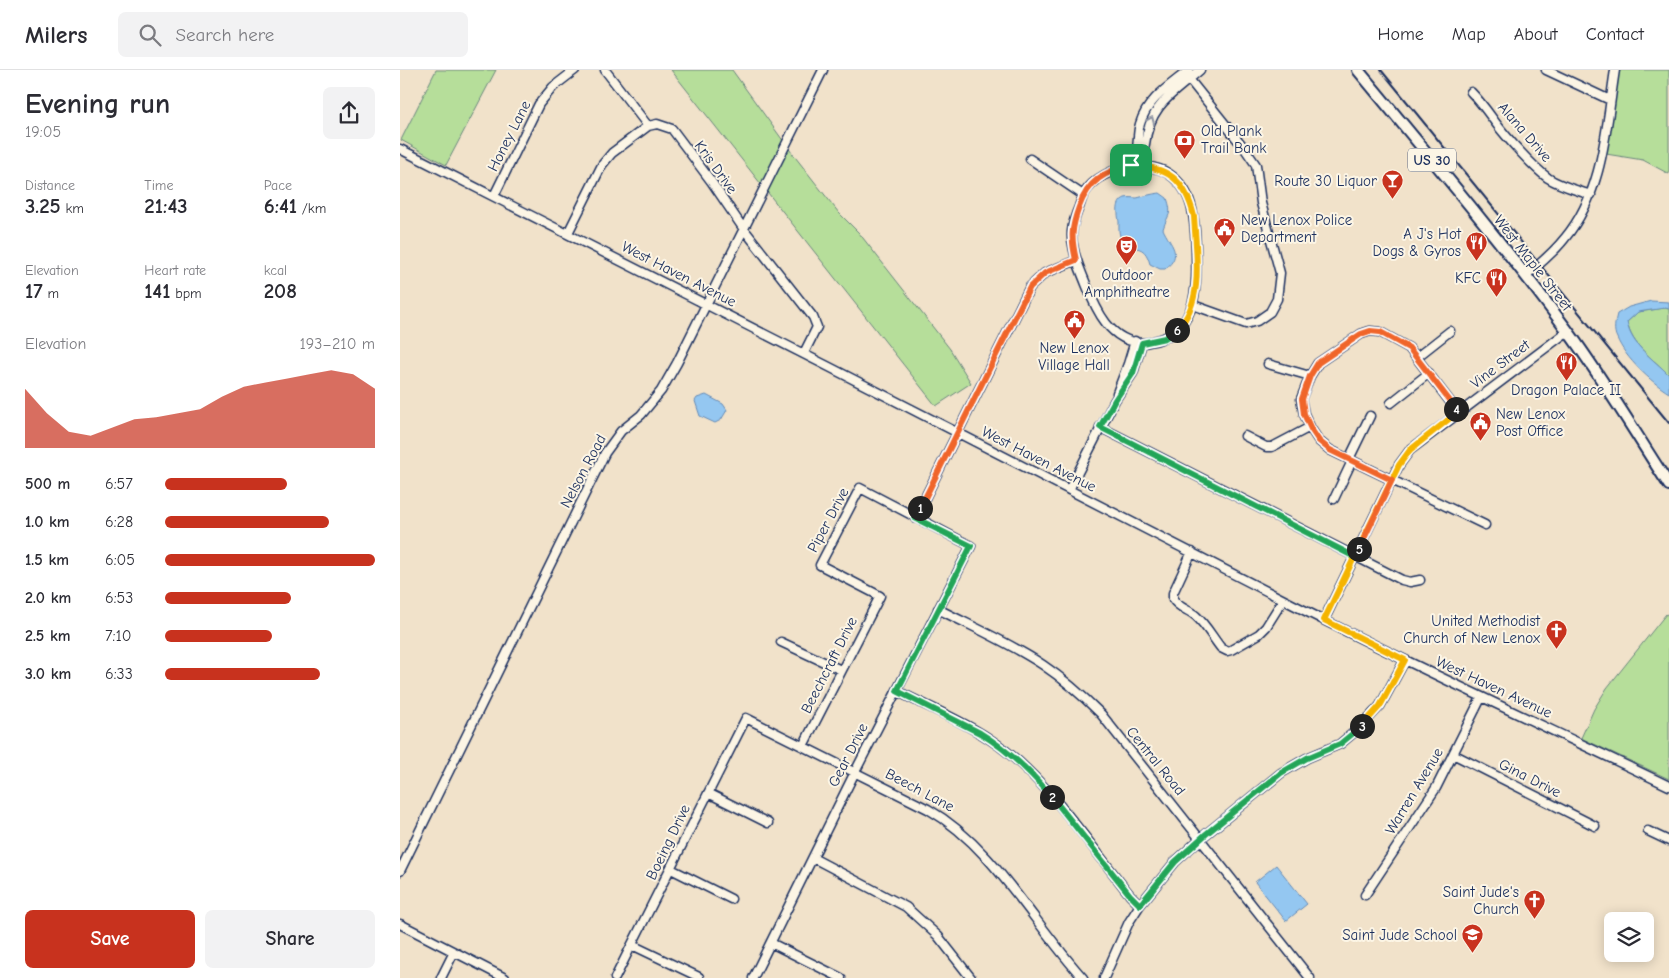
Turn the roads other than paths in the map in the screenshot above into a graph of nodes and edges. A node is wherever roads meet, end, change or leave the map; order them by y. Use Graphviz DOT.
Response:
graph roads {
  1 [pos="575,70"];
  2 [pos="605,70"];
  3 [pos="823,70"];
  4 [pos="1200,70"];
  5 [pos="1358,70"];
  6 [pos="1546,70"];
  7 [pos="1615,70"];
  8 [pos="1188,75"];
  9 [pos="1471,92"];
  10 [pos="1610,100"];
  11 [pos="648,126"];
  12 [pos="400,149"];
  13 [pos="1030,160"];
  14 [pos="1131,165"];
  15 [pos="1148,166"];
  16 [pos="1083,195"];
  17 [pos="1591,195"];
  18 [pos="494,196"];
  19 [pos="744,228"];
  20 [pos="568,233"];
  21 [pos="1076,260"];
  22 [pos="1526,275"];
  23 [pos="706,303"];
  24 [pos="1193,306"];
  25 [pos="1568,330"];
  26 [pos="1450,331"];
  27 [pos="1138,342"];
  28 [pos="804,353"];
  29 [pos="1417,357"];
  30 [pos="1268,364"];
  31 [pos="1429,373"];
  32 [pos="1310,376"];
  33 [pos="1391,403"];
  34 [pos="1458,412"];
  35 [pos="1370,416"];
  36 [pos="1100,427"];
  37 [pos="1310,427"];
  38 [pos="958,432"];
  39 [pos="1245,436"];
  40 [pos="1350,460"];
  41 [pos="1392,480"];
  42 [pos="1669,485"];
  43 [pos="1069,490"];
  44 [pos="1334,499"];
  45 [pos="915,518"];
  46 [pos="1485,525"];
  47 [pos="1192,552"];
  48 [pos="1355,557"];
  49 [pos="1420,580"];
  50 [pos="880,596"];
  51 [pos="1283,600"];
  52 [pos="938,609"];
  53 [pos="1324,620"];
  54 [pos="781,642"];
  55 [pos="1405,660"];
  56 [pos="841,670"];
  57 [pos="897,691"];
  58 [pos="1481,698"];
  59 [pos="746,718"];
  60 [pos="803,746"];
  61 [pos="1453,754"];
  62 [pos="855,772"];
  63 [pos="1669,786"];
  64 [pos="708,792"];
  65 [pos="768,823"];
  66 [pos="1595,826"];
  67 [pos="1648,831"];
  68 [pos="1200,839"];
  69 [pos="1669,841"];
  70 [pos="813,858"];
  71 [pos="670,868"];
  72 [pos="400,871"];
  73 [pos="1365,895"];
  74 [pos="731,899"];
  75 [pos="1140,905"];
  76 [pos="400,924"];
  77 [pos="771,943"];
  78 [pos="632,945"];
  79 [pos="454,952"];
  80 [pos="441,978"];
  81 [pos="506,978"];
  82 [pos="616,978"];
  83 [pos="700,978"];
  84 [pos="753,978"];
  85 [pos="841,978"];
  86 [pos="971,978"];
  87 [pos="1083,978"];
  88 [pos="1104,978"];
  89 [pos="1310,978"];
  1 -- 18 [label="street, Honey Lane"];
  2 -- 11 [label="street"];
  3 -- 19 [label="street, Nelson Road"];
  4 -- 8 [label="street"];
  5 -- 22 [label="main road, West Maple Street / US 30"];
  6 -- 10 [label="street"];
  7 -- 10 [label="street"];
  8 -- 14 [label="street"];
  15 -- 8 [label="street, one-way"];
  8 -- 24 [label="street"];
  9 -- 17 [label="street, Alana Drive"];
  10 -- 17 [label="street"];
  11 -- 19 [label="street, Kris Drive"];
  11 -- 20 [label="street"];
  12 -- 18 [label="street, West Haven Avenue"];
  13 -- 16 [label="street"];
  14 -- 15 [label="street"];
  14 -- 16 [label="street"];
  15 -- 24 [label="street"];
  16 -- 21 [label="street"];
  17 -- 22 [label="street"];
  18 -- 20 [label="street, West Haven Avenue"];
  19 -- 23 [label="street, Nelson Road"];
  19 -- 28 [label="street, Kris Drive"];
  20 -- 23 [label="street, West Haven Avenue"];
  21 -- 27 [label="street"];
  21 -- 38 [label="street"];
  22 -- 25 [label="main road, West Maple Street / US 30"];
  23 -- 28 [label="street, West Haven Avenue"];
  23 -- 72 [label="street, Nelson Road"];
  24 -- 27 [label="street"];
  25 -- 34 [label="street, Vine Street"];
  25 -- 42 [label="main road, West Maple Street / US 30"];
  26 -- 29 [label="street"];
  27 -- 36 [label="street"];
  28 -- 38 [label="street, West Haven Avenue"];
  29 -- 31 [label="street"];
  29 -- 32 [label="street"];
  30 -- 32 [label="street"];
  31 -- 33 [label="street"];
  31 -- 34 [label="street"];
  32 -- 37 [label="street"];
  34 -- 41 [label="street, Vine Street"];
  35 -- 40 [label="street"];
  36 -- 43 [label="street"];
  36 -- 48 [label="street"];
  37 -- 39 [label="street"];
  37 -- 40 [label="street"];
  38 -- 43 [label="street, West Haven Avenue"];
  38 -- 45 [label="street"];
  40 -- 41 [label="street"];
  40 -- 44 [label="street"];
  41 -- 46 [label="street"];
  41 -- 48 [label="street, Vine Street"];
  43 -- 47 [label="street, West Haven Avenue"];
  45 -- 50 [label="street, Piper Drive"];
  45 -- 52 [label="street, Gear Drive"];
  47 -- 51 [label="street, West Haven Avenue"];
  47 -- 51 [label="street"];
  48 -- 49 [label="street"];
  48 -- 53 [label="street, Vine Street"];
  50 -- 56 [label="street, Beechcraft Drive"];
  51 -- 53 [label="street, West Haven Avenue"];
  52 -- 57 [label="street, Gear Drive"];
  52 -- 68 [label="street, Central Road"];
  53 -- 55 [label="street, West Haven Avenue"];
  54 -- 56 [label="street"];
  55 -- 58 [label="street, West Haven Avenue"];
  55 -- 68 [label="street"];
  56 -- 60 [label="street, Beechcraft Drive"];
  57 -- 62 [label="street, Gear Drive"];
  57 -- 75 [label="street"];
  58 -- 61 [label="street, Warren Avenue"];
  58 -- 63 [label="street, West Haven Avenue"];
  59 -- 60 [label="street, Beech Lane"];
  59 -- 64 [label="street, Boeing Drive"];
  60 -- 62 [label="street, Beech Lane"];
  61 -- 66 [label="street, Gina Drive"];
  61 -- 73 [label="street, Warren Avenue"];
  62 -- 70 [label="street, Gear Drive"];
  62 -- 87 [label="street, Beech Lane"];
  64 -- 65 [label="street"];
  64 -- 71 [label="street, Boeing Drive"];
  67 -- 69 [label="street"];
  68 -- 75 [label="street"];
  68 -- 89 [label="street, Central Road"];
  70 -- 77 [label="street, Gear Drive"];
  70 -- 86 [label="street"];
  71 -- 74 [label="street"];
  71 -- 78 [label="street, Boeing Drive"];
  75 -- 88 [label="street"];
  76 -- 79 [label="street"];
  77 -- 84 [label="street, Gear Drive"];
  77 -- 85 [label="street"];
  78 -- 82 [label="street, Boeing Drive"];
  78 -- 83 [label="street"];
  79 -- 80 [label="street"];
  79 -- 81 [label="street"];
}
